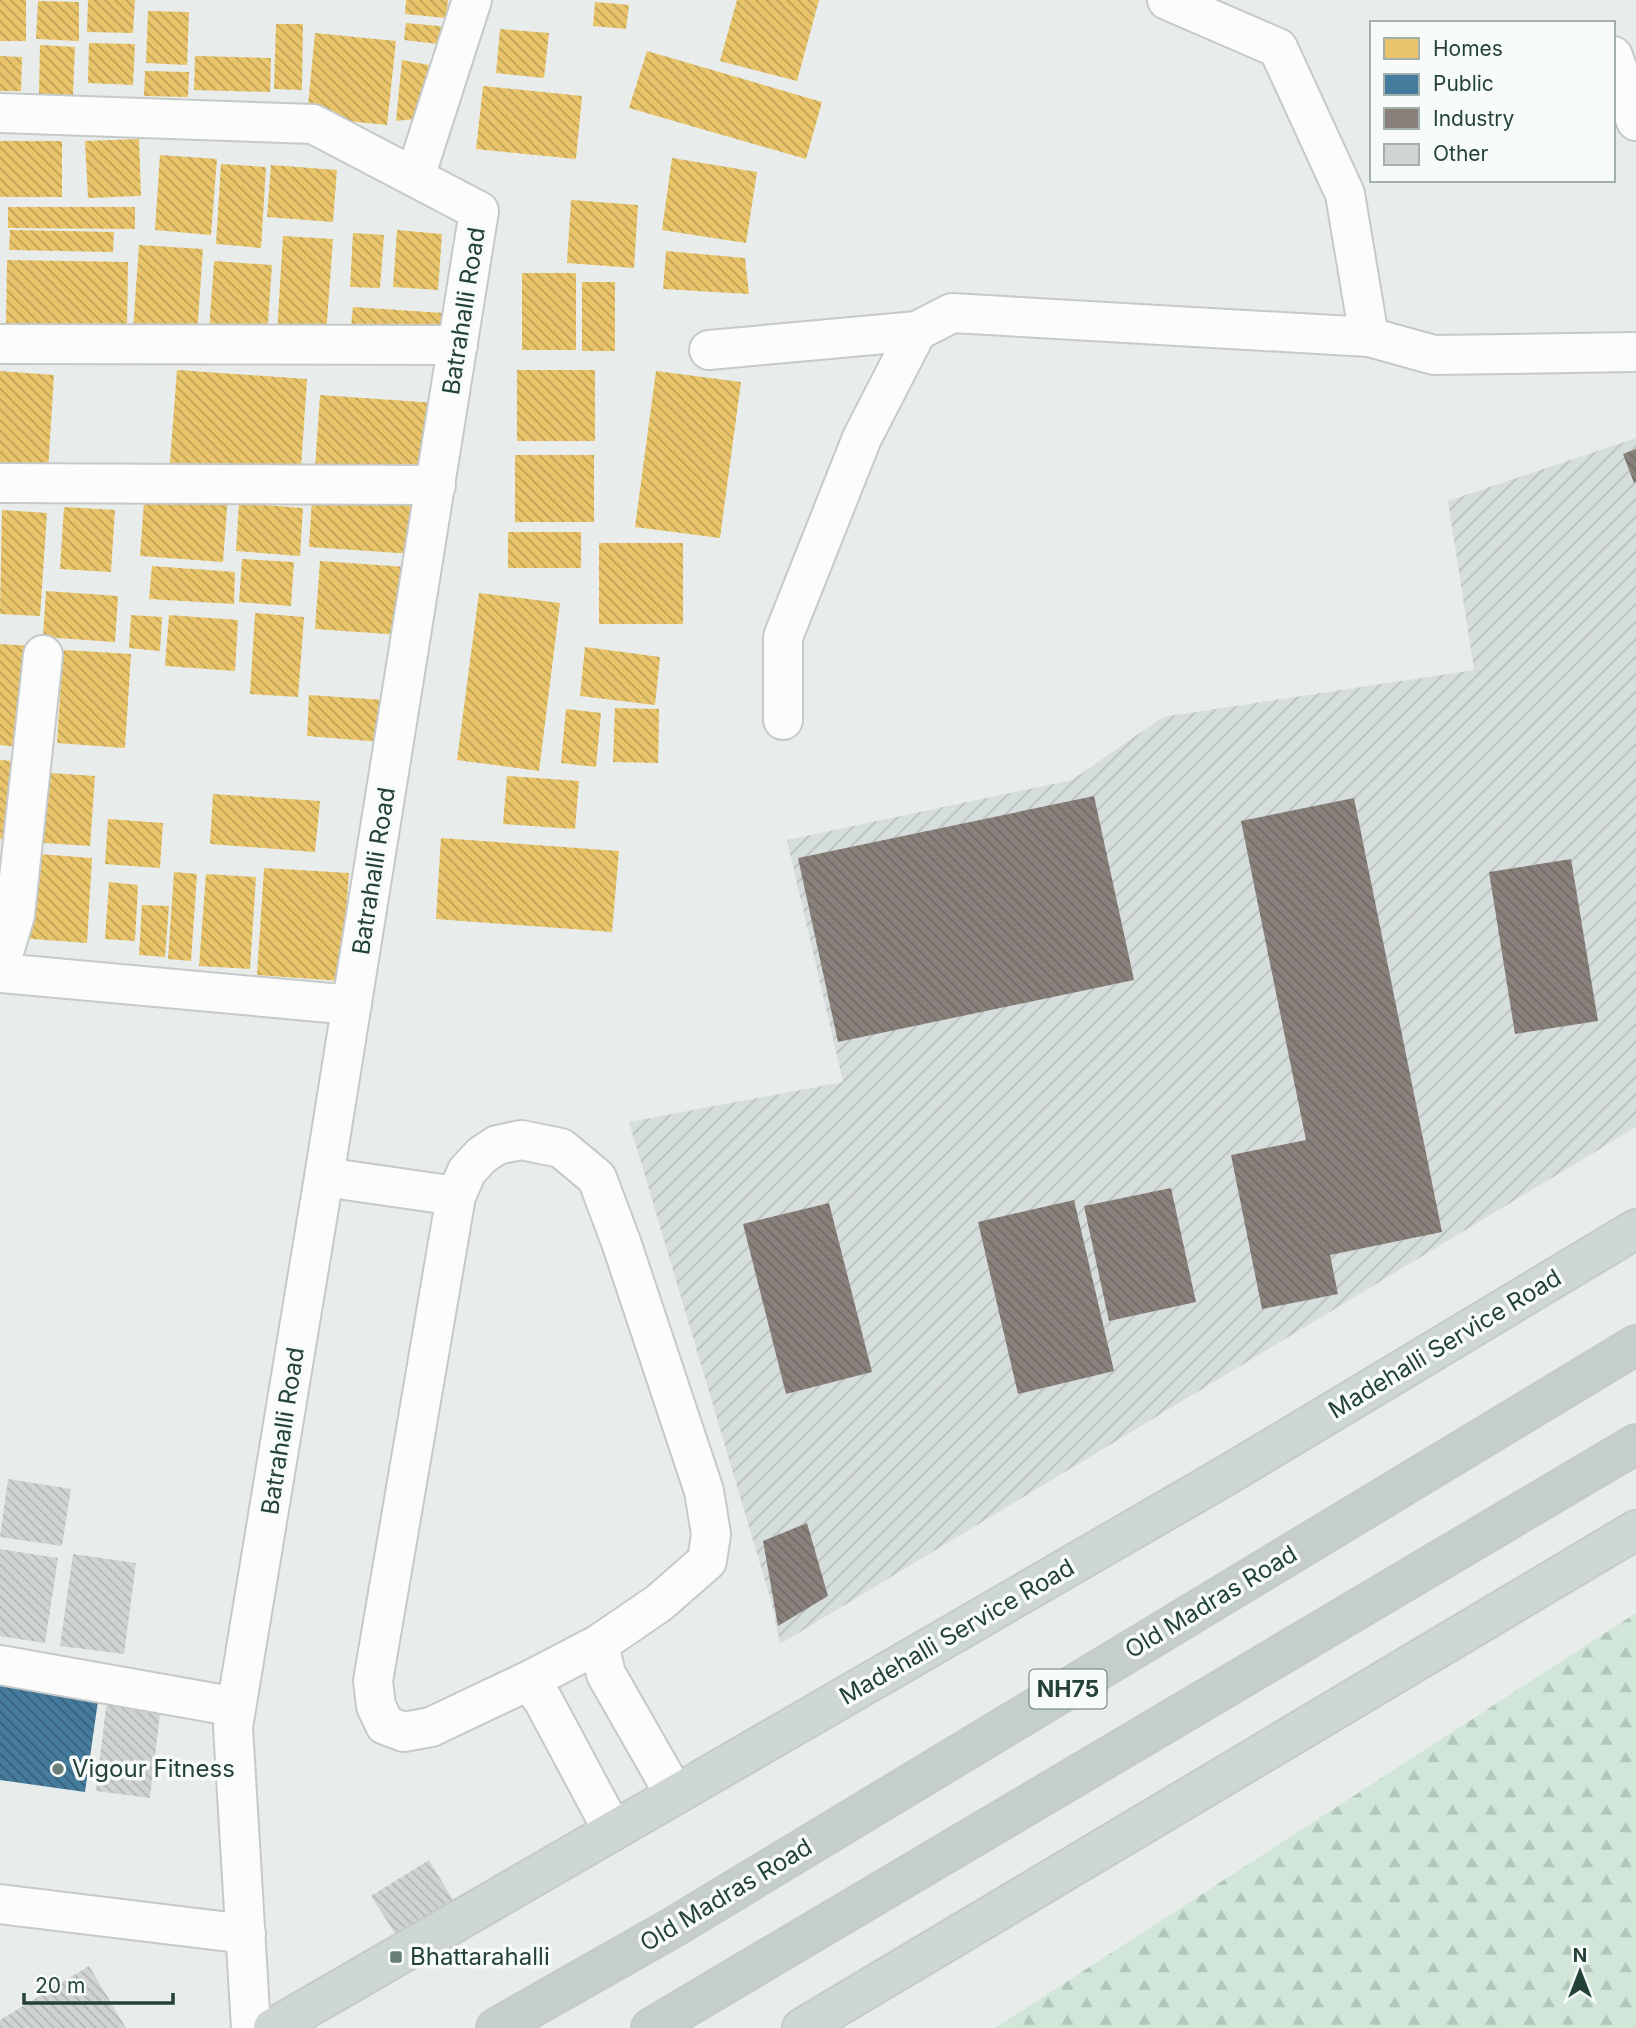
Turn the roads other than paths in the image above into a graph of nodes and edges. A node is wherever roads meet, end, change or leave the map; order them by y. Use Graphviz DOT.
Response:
graph roads {
  1 [pos="472,0"];
  2 [pos="1167,0"];
  3 [pos="1615,62"];
  4 [pos="0,113"];
  5 [pos="1636,121"];
  6 [pos="415,177"];
  7 [pos="917,331"];
  8 [pos="1368,337"];
  9 [pos="0,344"];
  10 [pos="458,345"];
  11 [pos="709,349"];
  12 [pos="1636,352"];
  13 [pos="0,483"];
  14 [pos="436,485"];
  15 [pos="43,655"];
  16 [pos="783,720"];
  17 [pos="0,967"];
  18 [pos="0,973"];
  19 [pos="352,1005"];
  20 [pos="324,1177"];
  21 [pos="456,1196"];
  22 [pos="1636,1229"];
  23 [pos="1636,1345"];
  24 [pos="1636,1444"];
  25 [pos="1636,1530"];
  26 [pos="599,1644"];
  27 [pos="0,1665"];
  28 [pos="528,1681"];
  29 [pos="236,1707"];
  30 [pos="675,1795"];
  31 [pos="613,1831"];
  32 [pos="0,1904"];
  33 [pos="246,1934"];
  34 [pos="251,2028"];
  35 [pos="273,2028"];
  36 [pos="496,2028"];
  37 [pos="651,2028"];
  38 [pos="802,2028"];
  1 -- 6 [label="street"];
  2 -- 8 [label="street"];
  3 -- 5 [label="street"];
  4 -- 6 [label="street, Batrahalli Road"];
  6 -- 10 [label="street, Batrahalli Road"];
  7 -- 8 [label="street"];
  7 -- 11 [label="street"];
  7 -- 16 [label="street"];
  8 -- 12 [label="street"];
  9 -- 10 [label="street"];
  10 -- 14 [label="street, Batrahalli Road"];
  13 -- 14 [label="street"];
  14 -- 19 [label="street, Batrahalli Road"];
  15 -- 17 [label="street"];
  18 -- 19 [label="street"];
  19 -- 20 [label="street, Batrahalli Road"];
  20 -- 21 [label="street"];
  20 -- 29 [label="street, Batrahalli Road"];
  21 -- 26 [label="street"];
  21 -- 28 [label="street"];
  22 -- 30 [label="main road, Madehalli Service Road"];
  23 -- 36 [label="highway, Old Madras Road / NH75"];
  24 -- 37 [label="highway"];
  25 -- 38 [label="main road"];
  26 -- 28 [label="street"];
  26 -- 30 [label="street"];
  27 -- 29 [label="street"];
  28 -- 31 [label="street"];
  29 -- 33 [label="street, Batrahalli Road"];
  30 -- 31 [label="main road, Madehalli Service Road"];
  31 -- 35 [label="main road, Madehalli Service Road"];
  32 -- 33 [label="street"];
  33 -- 34 [label="street, Batrahalli Road"];
}
